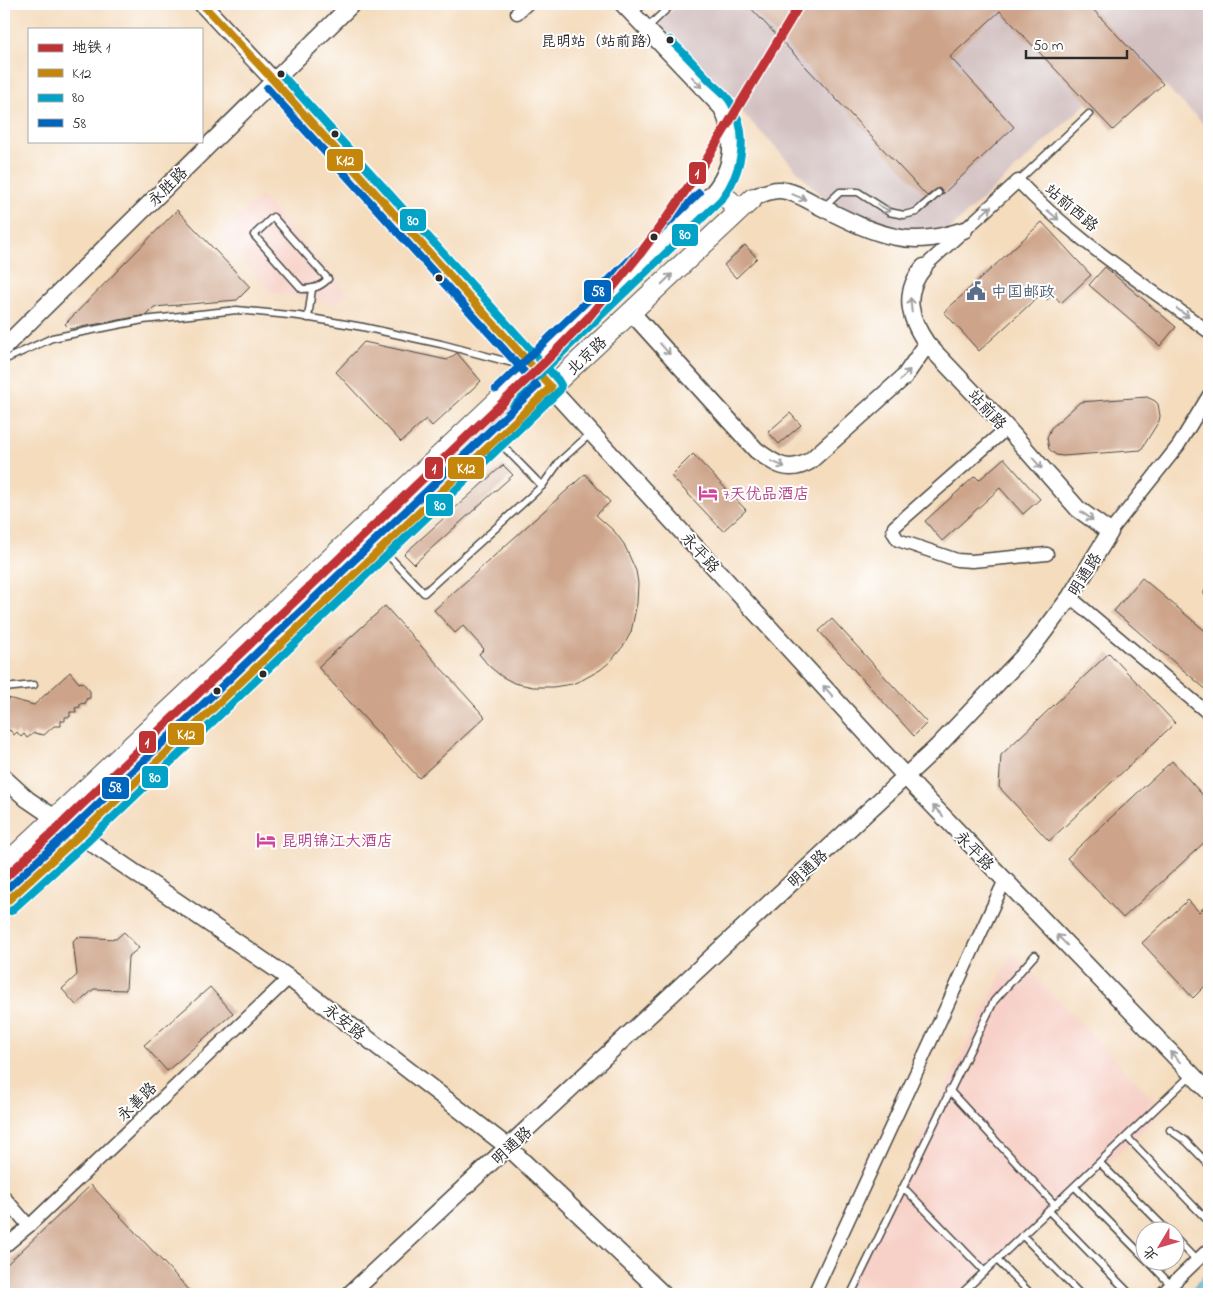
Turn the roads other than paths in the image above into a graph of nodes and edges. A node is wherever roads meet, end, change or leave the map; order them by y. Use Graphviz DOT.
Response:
graph roads {
  1 [pos="202,4"];
  2 [pos="352,4"];
  3 [pos="527,4"];
  4 [pos="672,4"];
  5 [pos="633,7"];
  6 [pos="516,13"];
  7 [pos="646,29"];
  8 [pos="274,81"];
  9 [pos="1089,114"];
  10 [pos="1018,181"];
  11 [pos="938,194"];
  12 [pos="753,198"];
  13 [pos="706,200"];
  14 [pos="823,208"];
  15 [pos="734,214"];
  16 [pos="964,230"];
  17 [pos="924,267"];
  18 [pos="312,288"];
  19 [pos="632,313"];
  20 [pos="308,318"];
  21 [pos="1209,332"];
  22 [pos="927,344"];
  23 [pos="4,347"];
  24 [pos="4,360"];
  25 [pos="532,368"];
  26 [pos="551,387"];
  27 [pos="1209,395"];
  28 [pos="1007,428"];
  29 [pos="592,432"];
  30 [pos="496,439"];
  31 [pos="542,486"];
  32 [pos="1110,532"];
  33 [pos="381,548"];
  34 [pos="1047,554"];
  35 [pos="1070,597"];
  36 [pos="34,684"];
  37 [pos="4,688"];
  38 [pos="1209,714"];
  39 [pos="906,776"];
  40 [pos="4,778"];
  41 [pos="56,819"];
  42 [pos="80,835"];
  43 [pos="4,866"];
  44 [pos="1004,880"];
  45 [pos="4,904"];
  46 [pos="1035,954"];
  47 [pos="289,978"];
  48 [pos="1192,1074"];
  49 [pos="950,1090"];
  50 [pos="1209,1092"];
  51 [pos="1170,1130"];
  52 [pos="1127,1137"];
  53 [pos="508,1147"];
  54 [pos="1100,1163"];
  55 [pos="1209,1165"];
  56 [pos="1075,1187"];
  57 [pos="902,1189"];
  58 [pos="4,1197"];
  59 [pos="1055,1205"];
  60 [pos="1049,1211"];
  61 [pos="1157,1220"];
  62 [pos="1209,1222"];
  63 [pos="28,1226"];
  64 [pos="1023,1236"];
  65 [pos="4,1247"];
  66 [pos="1186,1249"];
  67 [pos="1209,1249"];
  68 [pos="1136,1250"];
  69 [pos="997,1260"];
  70 [pos="1197,1261"];
  71 [pos="1153,1270"];
  72 [pos="984,1272"];
  73 [pos="1167,1290"];
  74 [pos="350,1294"];
  75 [pos="663,1294"];
  76 [pos="814,1294"];
  77 [pos="851,1294"];
  78 [pos="962,1294"];
  79 [pos="1031,1294"];
  80 [pos="1080,1294"];
  81 [pos="1130,1294"];
  1 -- 8 [label="street, 永平路"];
  2 -- 8 [label="street, 永胜路"];
  3 -- 6 [label="street"];
  4 -- 7 [label="lane"];
  5 -- 7 [label="street"];
  7 -- 13 [label="street, one-way"];
  8 -- 23 [label="street, 永胜路"];
  8 -- 25 [label="street, 永平路"];
  9 -- 10 [label="lane"];
  16 -- 10 [label="street, one-way"];
  10 -- 21 [label="street, 站前西路, one-way"];
  14 -- 11 [label="lane, one-way"];
  12 -- 14 [label="street, one-way"];
  12 -- 15 [label="main road, 北京路"];
  13 -- 15 [label="main road"];
  13 -- 25 [label="main road, 北京路"];
  14 -- 16 [label="street"];
  19 -- 15 [label="main road, 北京路, one-way"];
  16 -- 17 [label="street"];
  22 -- 17 [label="street, 站前路, one-way"];
  18 -- 18 [label="lane"];
  18 -- 20 [label="lane"];
  19 -- 22 [label="street, one-way"];
  19 -- 26 [label="main road, 北京路"];
  20 -- 24 [label="lane"];
  20 -- 25 [label="lane"];
  22 -- 28 [label="street, 站前路"];
  25 -- 26 [label="street, 永平路"];
  25 -- 41 [label="main road, 北京路"];
  26 -- 29 [label="street, 永平路"];
  26 -- 30 [label="main road, 北京路"];
  27 -- 32 [label="street, 明通路"];
  28 -- 32 [label="street, 站前路, one-way"];
  28 -- 34 [label="street"];
  29 -- 31 [label="lane"];
  39 -- 29 [label="street, 永平路, one-way"];
  30 -- 31 [label="lane"];
  30 -- 33 [label="main road, 北京路"];
  31 -- 33 [label="lane"];
  32 -- 35 [label="street, 明通路"];
  33 -- 42 [label="main road, 北京路"];
  35 -- 38 [label="street"];
  35 -- 39 [label="street, 明通路"];
  36 -- 37 [label="lane"];
  44 -- 39 [label="street, 永平路, one-way"];
  39 -- 53 [label="street, 明通路"];
  40 -- 41 [label="street, 永安路"];
  41 -- 42 [label="street, 永安路"];
  41 -- 43 [label="main road, 北京路"];
  42 -- 45 [label="main road, 北京路"];
  42 -- 47 [label="street, 永安路"];
  48 -- 44 [label="street, 永平路, one-way"];
  44 -- 76 [label="street"];
  46 -- 49 [label="lane"];
  47 -- 53 [label="street, 永安路"];
  47 -- 63 [label="street, 永善路"];
  48 -- 50 [label="street, 永平路"];
  48 -- 52 [label="lane"];
  49 -- 57 [label="lane"];
  49 -- 59 [label="lane"];
  51 -- 55 [label="lane"];
  52 -- 54 [label="lane"];
  52 -- 62 [label="lane"];
  53 -- 74 [label="street, 明通路"];
  53 -- 75 [label="street, 永安路"];
  54 -- 56 [label="lane"];
  54 -- 61 [label="lane"];
  56 -- 59 [label="lane"];
  56 -- 68 [label="lane"];
  57 -- 72 [label="lane"];
  57 -- 77 [label="lane"];
  58 -- 63 [label="street"];
  59 -- 60 [label="lane"];
  60 -- 64 [label="lane"];
  60 -- 81 [label="lane"];
  63 -- 65 [label="street, 永善路"];
  64 -- 69 [label="lane"];
  64 -- 80 [label="lane"];
  66 -- 70 [label="lane"];
  67 -- 70 [label="street"];
  69 -- 72 [label="lane"];
  69 -- 79 [label="lane"];
  70 -- 73 [label="street"];
  71 -- 73 [label="lane"];
  72 -- 78 [label="lane"];
}
